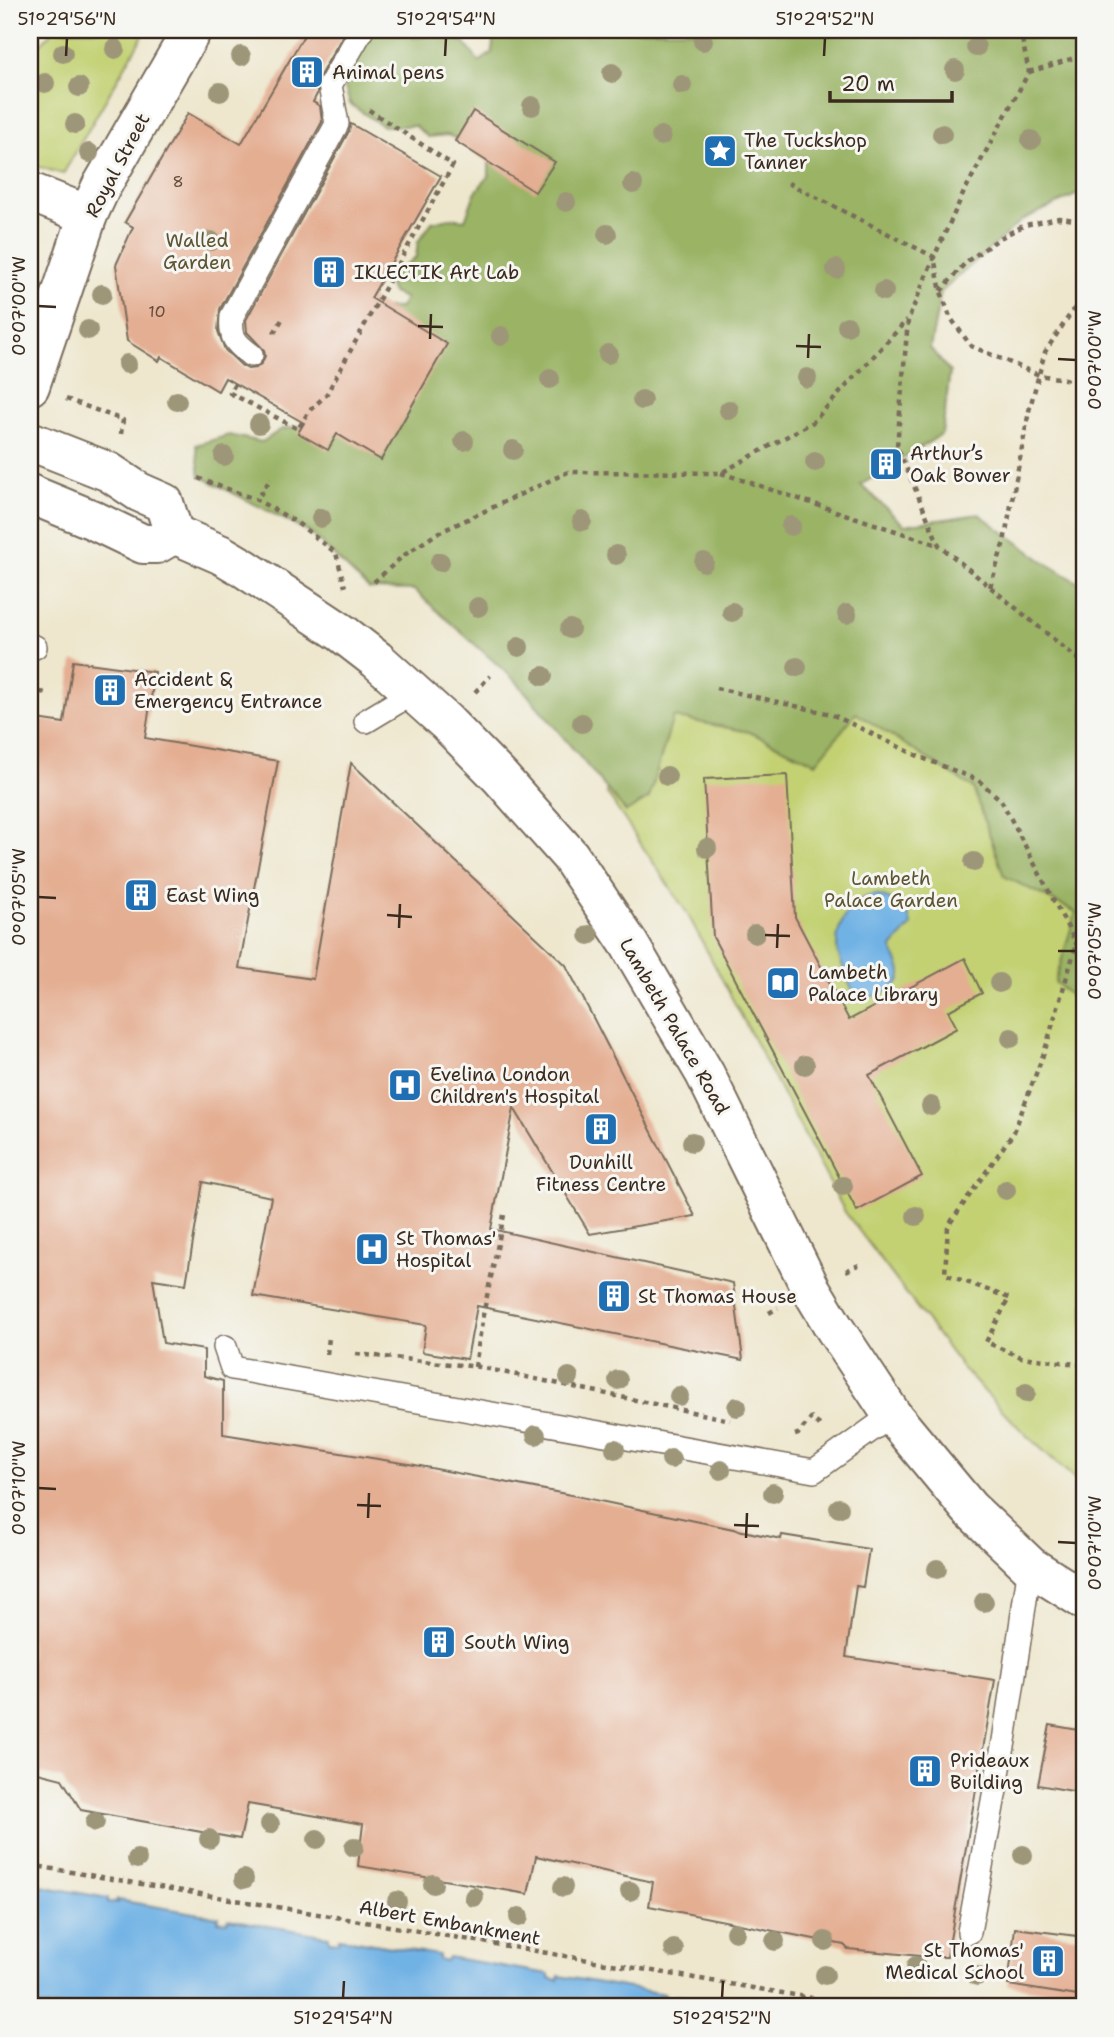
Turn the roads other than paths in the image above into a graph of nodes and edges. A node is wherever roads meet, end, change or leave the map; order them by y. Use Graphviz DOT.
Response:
graph roads {
  1 [pos="192,30"];
  2 [pos="362,30"];
  3 [pos="30,192"];
  4 [pos="88,215"];
  5 [pos="251,355"];
  6 [pos="30,386"];
  7 [pos="30,441"];
  8 [pos="30,494"];
  9 [pos="174,534"];
  10 [pos="414,692"];
  11 [pos="366,721"];
  12 [pos="225,1347"];
  13 [pos="892,1415"];
  14 [pos="1030,1566"];
  15 [pos="1084,1600"];
  16 [pos="969,1932"];
  1 -- 4 [label="main road, Royal Street"];
  2 -- 5 [label="lane"];
  3 -- 4 [label="main road"];
  4 -- 6 [label="main road, Royal Street"];
  7 -- 9 [label="main road"];
  8 -- 9 [label="main road"];
  9 -- 10 [label="main road, Lambeth Palace Road"];
  10 -- 11 [label="lane"];
  10 -- 13 [label="main road, Lambeth Palace Road"];
  12 -- 13 [label="lane"];
  13 -- 14 [label="main road, Lambeth Palace Road"];
  14 -- 15 [label="main road, Lambeth Palace Road"];
  14 -- 16 [label="lane"];
}
